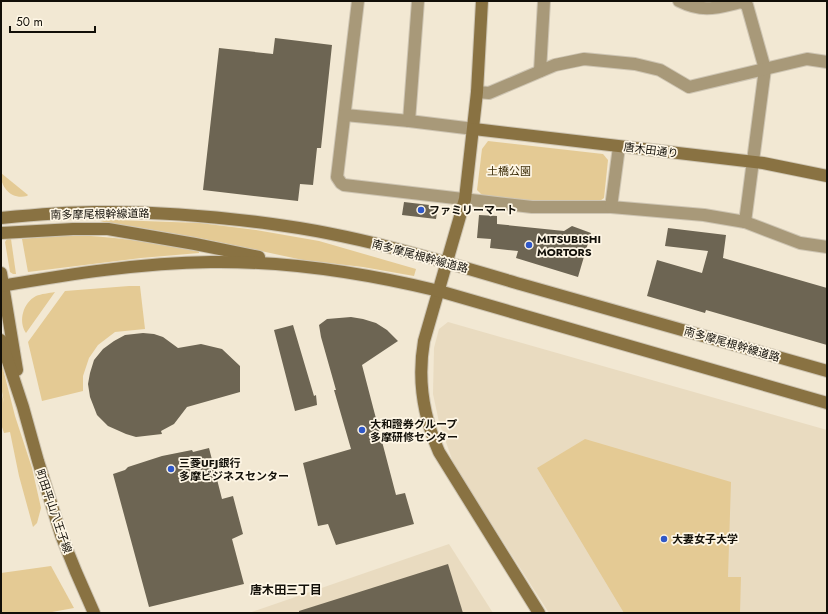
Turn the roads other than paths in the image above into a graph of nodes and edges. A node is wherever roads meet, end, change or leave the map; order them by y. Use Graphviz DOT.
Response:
graph roads {
  1 [pos="358,1"];
  2 [pos="418,1"];
  3 [pos="482,1"];
  4 [pos="544,1"];
  5 [pos="679,1"];
  6 [pos="827,62"];
  7 [pos="765,69"];
  8 [pos="540,71"];
  9 [pos="477,92"];
  10 [pos="345,115"];
  11 [pos="409,121"];
  12 [pos="474,129"];
  13 [pos="619,146"];
  14 [pos="752,162"];
  15 [pos="827,176"];
  16 [pos="465,199"];
  17 [pos="611,207"];
  18 [pos="1,218"];
  19 [pos="745,222"];
  20 [pos="1,233"];
  21 [pos="827,247"];
  22 [pos="447,263"];
  23 [pos="300,265"];
  24 [pos="1,282"];
  25 [pos="439,291"];
  26 [pos="1,308"];
  27 [pos="1,340"];
  28 [pos="827,371"];
  29 [pos="827,403"];
  30 [pos="23,407"];
  31 [pos="94,613"];
  32 [pos="538,613"];
  1 -- 10 [label="street"];
  2 -- 11 [label="street"];
  3 -- 9 [label="main road"];
  4 -- 8 [label="street"];
  5 -- 7 [label="street"];
  6 -- 7 [label="street"];
  7 -- 8 [label="street"];
  7 -- 14 [label="street"];
  8 -- 9 [label="street"];
  9 -- 12 [label="main road"];
  10 -- 11 [label="street"];
  10 -- 16 [label="street"];
  11 -- 12 [label="street"];
  12 -- 13 [label="main road, 唐木田通り"];
  12 -- 16 [label="main road"];
  13 -- 14 [label="main road, 唐木田通り"];
  13 -- 17 [label="street"];
  14 -- 15 [label="main road, 唐木田通り"];
  14 -- 19 [label="street"];
  16 -- 17 [label="street"];
  16 -- 22 [label="main road"];
  17 -- 19 [label="street"];
  18 -- 22 [label="main road, 南多摩尾根幹線道路"];
  19 -- 21 [label="street"];
  20 -- 23 [label="main road"];
  22 -- 25 [label="main road"];
  22 -- 28 [label="main road, 南多摩尾根幹線道路"];
  23 -- 24 [label="main road"];
  23 -- 25 [label="main road"];
  24 -- 30 [label="main road, 町田平山八王子線"];
  25 -- 29 [label="main road"];
  25 -- 32 [label="main road"];
  26 -- 30 [label="main road"];
  27 -- 30 [label="main road, 町田平山八王子線"];
  30 -- 31 [label="main road, 町田平山八王子線"];
}
